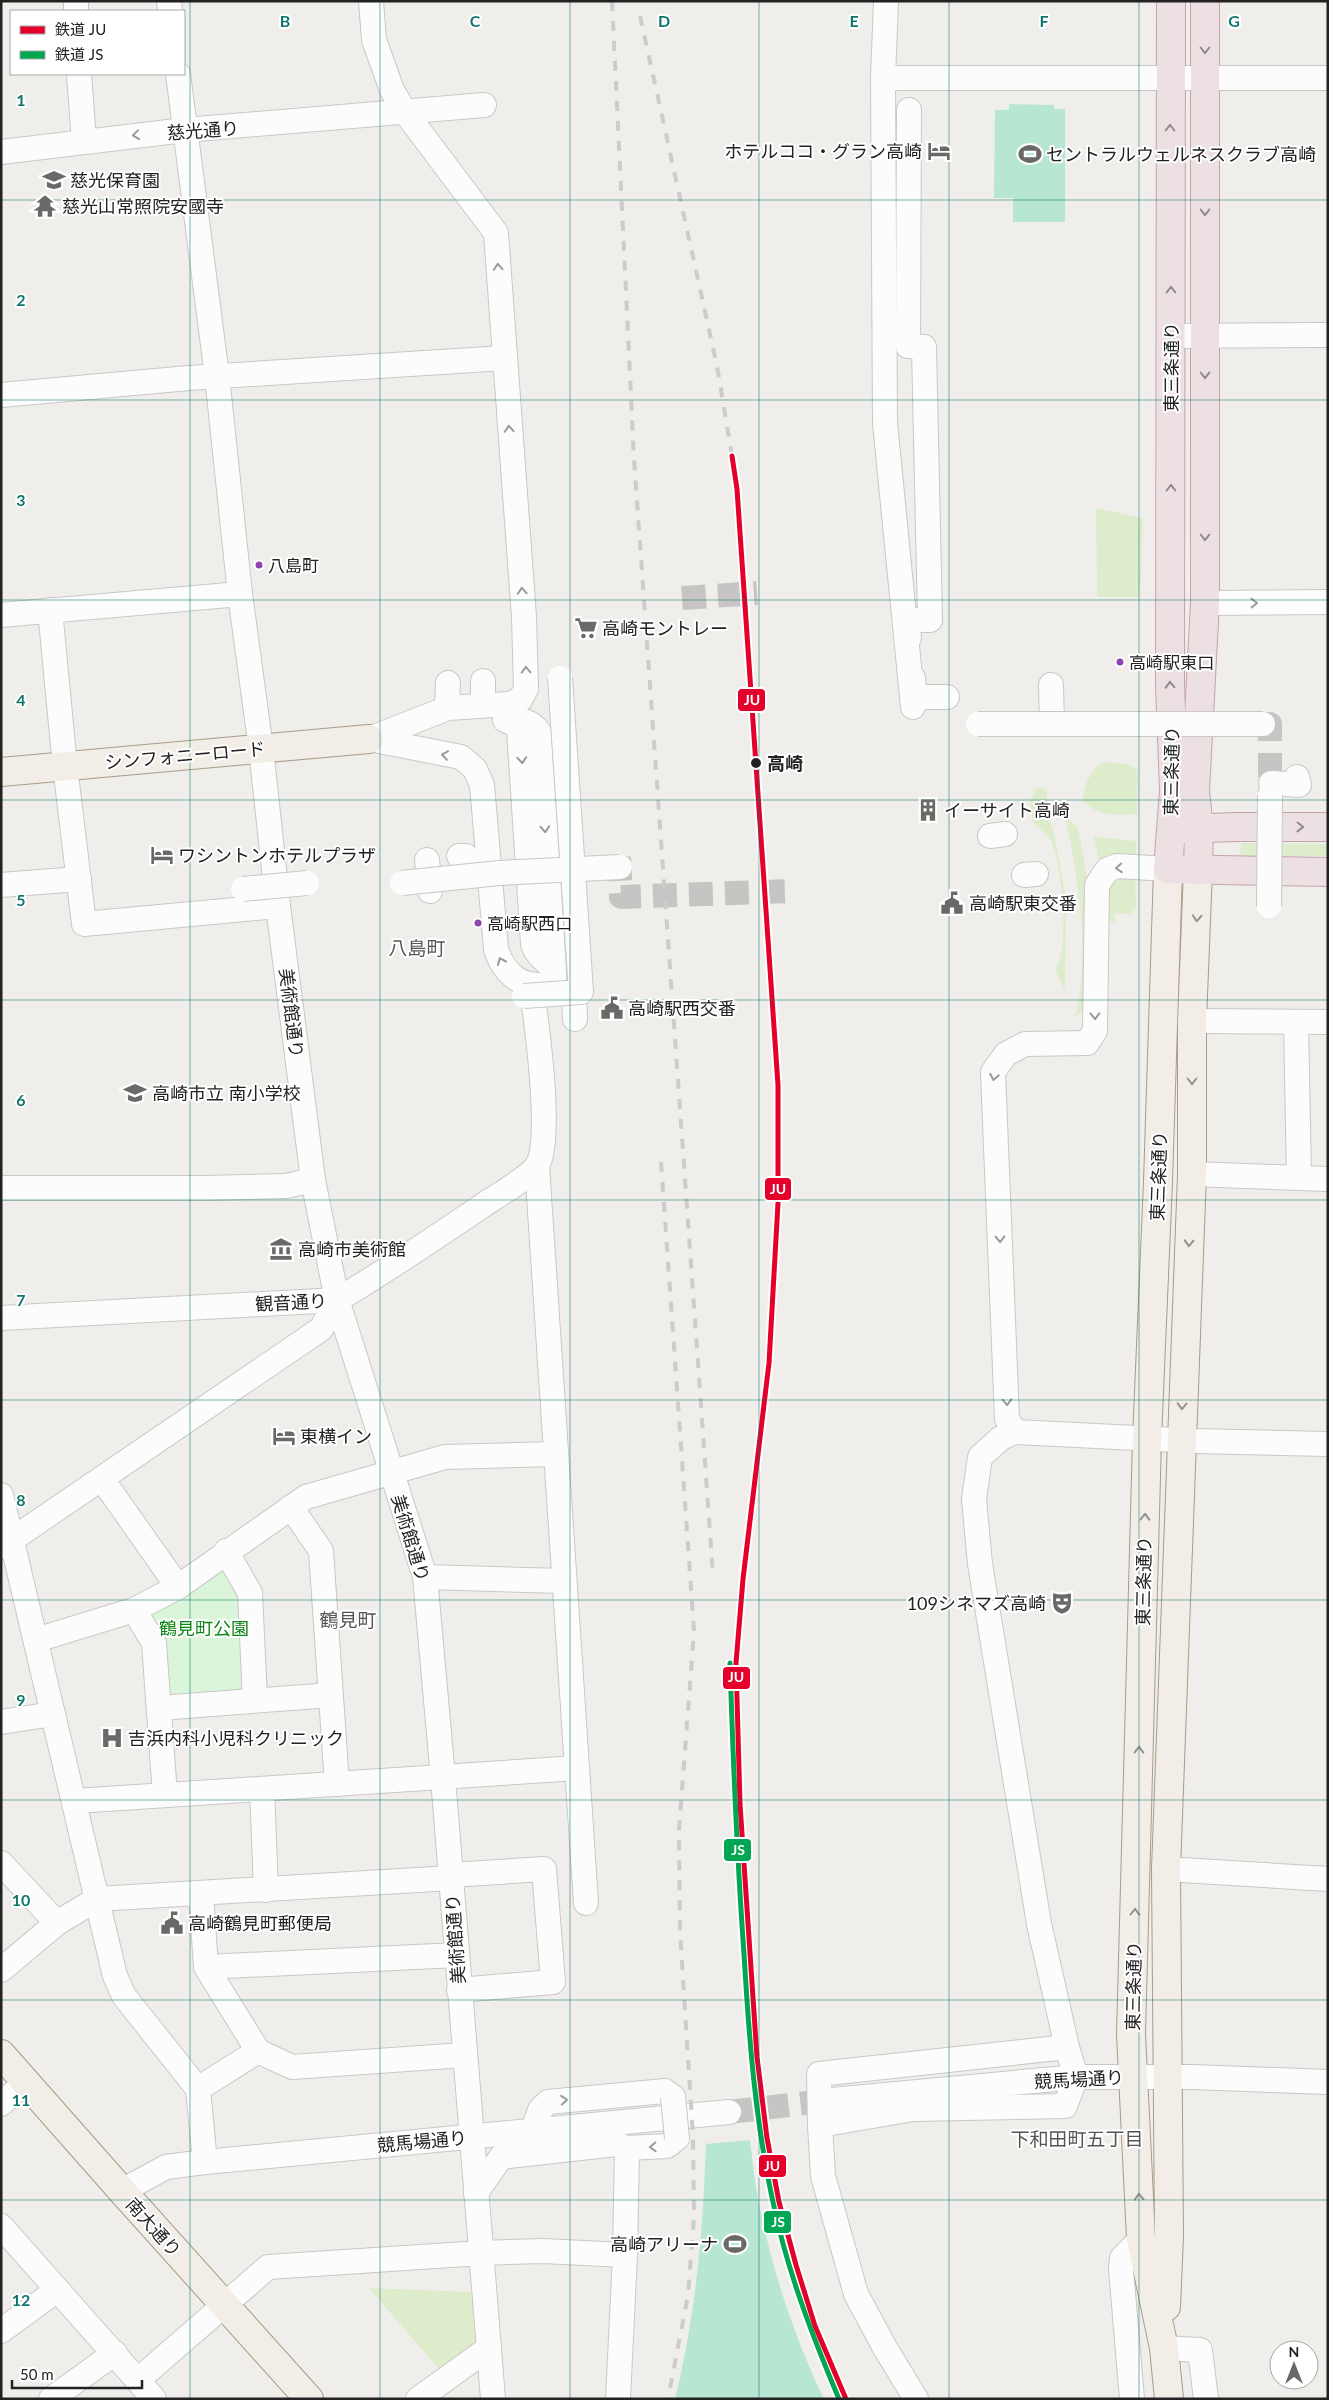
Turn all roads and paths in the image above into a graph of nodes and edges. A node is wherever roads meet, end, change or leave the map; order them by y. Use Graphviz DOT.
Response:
graph roads {
  1 [pos="371,1"];
  2 [pos="886,1"];
  3 [pos="1170,1"];
  4 [pos="1204,1"];
  5 [pos="79,75"];
  6 [pos="178,75"];
  7 [pos="1205,77"];
  8 [pos="883,78"];
  9 [pos="1170,78"];
  10 [pos="1328,78"];
  11 [pos="484,105"];
  12 [pos="909,110"];
  13 [pos="405,112"];
  14 [pos="185,130"];
  15 [pos="84,141"];
  16 [pos="1,152"];
  17 [pos="1328,335"];
  18 [pos="1171,336"];
  19 [pos="1205,336"];
  20 [pos="504,358"];
  21 [pos="216,376"];
  22 [pos="1,395"];
  23 [pos="240,594"];
  24 [pos="1328,602"];
  25 [pos="1205,603"];
  26 [pos="50,610"];
  27 [pos="1,615"];
  28 [pos="560,678"];
  29 [pos="1051,685"];
  30 [pos="947,697"];
  31 [pos="913,707"];
  32 [pos="978,724"];
  33 [pos="1052,724"];
  34 [pos="1263,724"];
  35 [pos="425,728"];
  36 [pos="369,739"];
  37 [pos="261,749"];
  38 [pos="65,766"];
  39 [pos="1,772"];
  40 [pos="1298,777"];
  41 [pos="495,810"];
  42 [pos="1328,828"];
  43 [pos="1169,829"];
  44 [pos="1199,829"];
  45 [pos="620,867"];
  46 [pos="573,869"];
  47 [pos="1168,869"];
  48 [pos="1198,870"];
  49 [pos="1328,872"];
  50 [pos="499,873"];
  51 [pos="79,879"];
  52 [pos="307,883"];
  53 [pos="402,883"];
  54 [pos="1,886"];
  55 [pos="243,890"];
  56 [pos="278,906"];
  57 [pos="1269,906"];
  58 [pos="554,973"];
  59 [pos="574,992"];
  60 [pos="528,993"];
  61 [pos="575,1019"];
  62 [pos="1192,1021"];
  63 [pos="1296,1022"];
  64 [pos="1328,1022"];
  65 [pos="537,1166"];
  66 [pos="1192,1174"];
  67 [pos="1299,1178"];
  68 [pos="1328,1179"];
  69 [pos="312,1180"];
  70 [pos="1,1188"];
  71 [pos="337,1300"];
  72 [pos="1,1318"];
  73 [pos="1015,1432"];
  74 [pos="1147,1438"];
  75 [pos="1181,1440"];
  76 [pos="1328,1444"];
  77 [pos="556,1454"];
  78 [pos="391,1473"];
  79 [pos="102,1479"];
  80 [pos="1,1495"];
  81 [pos="291,1508"];
  82 [pos="7,1544"];
  83 [pos="226,1552"];
  84 [pos="425,1577"];
  85 [pos="564,1581"];
  86 [pos="178,1587"];
  87 [pos="134,1610"];
  88 [pos="36,1640"];
  89 [pos="331,1695"];
  90 [pos="255,1700"];
  91 [pos="159,1708"];
  92 [pos="53,1714"];
  93 [pos="1,1722"];
  94 [pos="577,1768"];
  95 [pos="444,1778"];
  96 [pos="337,1784"];
  97 [pos="262,1789"];
  98 [pos="165,1795"];
  99 [pos="75,1801"];
  100 [pos="1,1863"];
  101 [pos="1166,1869"];
  102 [pos="451,1877"];
  103 [pos="1328,1878"];
  104 [pos="266,1890"];
  105 [pos="201,1894"];
  106 [pos="97,1899"];
  107 [pos="586,1903"];
  108 [pos="57,1923"];
  109 [pos="457,1955"];
  110 [pos="206,1967"];
  111 [pos="1,1970"];
  112 [pos="459,1990"];
  113 [pos="1067,2047"];
  114 [pos="258,2051"];
  115 [pos="1,2054"];
  116 [pos="464,2055"];
  117 [pos="1076,2077"];
  118 [pos="1132,2077"];
  119 [pos="1166,2077"];
  120 [pos="26,2082"];
  121 [pos="1328,2082"];
  122 [pos="198,2089"];
  123 [pos="832,2100"];
  124 [pos="1,2104"];
  125 [pos="729,2112"];
  126 [pos="820,2125"];
  127 [pos="532,2130"];
  128 [pos="471,2137"];
  129 [pos="627,2148"];
  130 [pos="205,2162"];
  131 [pos="122,2191"];
  132 [pos="476,2193"];
  133 [pos="1,2226"];
  134 [pos="1142,2239"];
  135 [pos="481,2252"];
  136 [pos="625,2255"];
  137 [pos="57,2290"];
  138 [pos="224,2305"];
  139 [pos="1,2331"];
  140 [pos="489,2348"];
  141 [pos="1164,2348"];
  142 [pos="115,2353"];
  143 [pos="138,2380"];
  144 [pos="51,2399"];
  145 [pos="154,2399"];
  146 [pos="309,2399"];
  147 [pos="418,2399"];
  148 [pos="493,2399"];
  149 [pos="618,2399"];
  150 [pos="916,2399"];
  151 [pos="1132,2399"];
  152 [pos="1169,2399"];
  153 [pos="1206,2399"];
  1 -- 13 [label="street"];
  2 -- 8 [label="street"];
  3 -- 9 [label="highway, 東三条通り"];
  4 -- 7 [label="highway, 東三条通り, one-way"];
  5 -- 15 [label="street"];
  6 -- 14 [label="street, 美術館通り"];
  7 -- 9 [label="street"];
  7 -- 10 [label="street"];
  7 -- 19 [label="highway, 東三条通り, one-way"];
  8 -- 9 [label="street"];
  8 -- 31 [label="street"];
  18 -- 9 [label="highway, 東三条通り, one-way"];
  11 -- 13 [label="street, 慈光通り"];
  12 -- 30 [label="street"];
  13 -- 14 [label="street, 慈光通り"];
  20 -- 13 [label="street, one-way"];
  14 -- 15 [label="street, 慈光通り, one-way"];
  14 -- 21 [label="street, 美術館通り"];
  15 -- 16 [label="street, 慈光通り"];
  17 -- 19 [label="street"];
  18 -- 19 [label="street"];
  43 -- 18 [label="highway, 東三条通り, one-way"];
  19 -- 25 [label="highway, 東三条通り, one-way"];
  20 -- 21 [label="street"];
  36 -- 20 [label="street, one-way"];
  21 -- 22 [label="street"];
  21 -- 23 [label="street, 美術館通り"];
  23 -- 26 [label="street"];
  23 -- 37 [label="street, 美術館通り"];
  25 -- 24 [label="street, one-way"];
  25 -- 44 [label="highway, 東三条通り"];
  26 -- 27 [label="street"];
  26 -- 38 [label="street"];
  28 -- 46 [label="street, bridge"];
  29 -- 33 [label="street"];
  32 -- 33 [label="street, bridge"];
  33 -- 34 [label="street, bridge"];
  35 -- 36 [label="street"];
  35 -- 58 [label="street, one-way"];
  35 -- 58 [label="street, one-way"];
  36 -- 37 [label="main road, シンフォニーロード"];
  60 -- 36 [label="street, one-way"];
  37 -- 38 [label="main road, シンフォニーロード"];
  37 -- 56 [label="street, 美術館通り"];
  38 -- 39 [label="main road, シンフォニーロード"];
  38 -- 51 [label="street"];
  40 -- 57 [label="street, bridge"];
  41 -- 50 [label="street"];
  44 -- 42 [label="highway, one-way"];
  43 -- 44 [label="highway"];
  43 -- 47 [label="highway, 東三条通り"];
  44 -- 48 [label="highway, 東三条通り"];
  45 -- 46 [label="street, bridge"];
  46 -- 50 [label="street, bridge"];
  46 -- 59 [label="street, bridge"];
  47 -- 48 [label="highway"];
  47 -- 73 [label="street, one-way"];
  47 -- 74 [label="main road, 東三条通り"];
  48 -- 49 [label="highway"];
  48 -- 62 [label="main road, 東三条通り, one-way"];
  50 -- 53 [label="street, bridge"];
  51 -- 54 [label="street"];
  51 -- 56 [label="street"];
  52 -- 55 [label="street, bridge"];
  56 -- 69 [label="street, 美術館通り"];
  58 -- 60 [label="street"];
  59 -- 60 [label="street, bridge"];
  59 -- 61 [label="street"];
  60 -- 65 [label="street"];
  62 -- 63 [label="street"];
  62 -- 66 [label="main road, 東三条通り, one-way"];
  63 -- 64 [label="street"];
  63 -- 67 [label="street"];
  65 -- 71 [label="street, 観音通り"];
  65 -- 77 [label="street"];
  66 -- 67 [label="street"];
  66 -- 75 [label="main road, 東三条通り, one-way"];
  67 -- 68 [label="street"];
  69 -- 70 [label="street"];
  69 -- 71 [label="street, 美術館通り"];
  71 -- 72 [label="street, 観音通り"];
  71 -- 78 [label="street, 美術館通り"];
  71 -- 79 [label="street"];
  73 -- 74 [label="street"];
  73 -- 113 [label="street"];
  74 -- 75 [label="street"];
  118 -- 74 [label="main road, 東三条通り, one-way"];
  75 -- 76 [label="street"];
  75 -- 101 [label="main road, 東三条通り"];
  77 -- 78 [label="street"];
  77 -- 85 [label="street"];
  78 -- 81 [label="street"];
  78 -- 84 [label="street, 美術館通り"];
  79 -- 82 [label="street"];
  79 -- 86 [label="street"];
  80 -- 82 [label="street"];
  81 -- 83 [label="street"];
  81 -- 89 [label="street"];
  82 -- 88 [label="street"];
  83 -- 86 [label="street"];
  83 -- 90 [label="street"];
  84 -- 85 [label="street"];
  84 -- 95 [label="street, 美術館通り"];
  85 -- 94 [label="street"];
  86 -- 87 [label="street"];
  87 -- 88 [label="street"];
  87 -- 91 [label="street"];
  88 -- 92 [label="street"];
  89 -- 90 [label="street"];
  89 -- 96 [label="street"];
  90 -- 91 [label="street"];
  91 -- 98 [label="street"];
  92 -- 93 [label="street"];
  92 -- 99 [label="street"];
  94 -- 95 [label="street"];
  94 -- 107 [label="street"];
  95 -- 96 [label="street"];
  95 -- 102 [label="street, 美術館通り"];
  96 -- 97 [label="street"];
  97 -- 98 [label="street"];
  97 -- 104 [label="street"];
  98 -- 99 [label="street"];
  99 -- 106 [label="street"];
  100 -- 108 [label="street"];
  101 -- 103 [label="street"];
  101 -- 119 [label="main road, 東三条通り"];
  102 -- 104 [label="street"];
  102 -- 109 [label="street, 美術館通り"];
  102 -- 112 [label="street"];
  104 -- 105 [label="street"];
  105 -- 106 [label="street"];
  105 -- 110 [label="street"];
  106 -- 108 [label="street"];
  106 -- 122 [label="street"];
  108 -- 111 [label="street"];
  109 -- 110 [label="street"];
  109 -- 112 [label="street, 美術館通り"];
  110 -- 114 [label="street"];
  112 -- 116 [label="street, 美術館通り"];
  113 -- 117 [label="street"];
  113 -- 126 [label="street"];
  114 -- 116 [label="street"];
  114 -- 122 [label="street"];
  115 -- 120 [label="main road, 南大通り"];
  116 -- 128 [label="street, 美術館通り"];
  117 -- 118 [label="street, 競馬場通り"];
  117 -- 123 [label="street, 競馬場通り"];
  117 -- 126 [label="street"];
  118 -- 119 [label="street, 競馬場通り"];
  134 -- 118 [label="main road, 東三条通り, one-way"];
  119 -- 121 [label="street, 競馬場通り"];
  119 -- 141 [label="main road, 東三条通り"];
  120 -- 124 [label="street"];
  120 -- 131 [label="main road, 南大通り"];
  122 -- 130 [label="street"];
  125 -- 127 [label="street, 競馬場通り"];
  126 -- 150 [label="street"];
  127 -- 128 [label="street, 競馬場通り"];
  127 -- 129 [label="street, one-way, bridge"];
  128 -- 130 [label="street, 競馬場通り"];
  128 -- 132 [label="street, 美術館通り"];
  129 -- 132 [label="street"];
  129 -- 136 [label="street"];
  130 -- 131 [label="street, 競馬場通り"];
  131 -- 138 [label="main road, 南大通り"];
  132 -- 135 [label="street, 美術館通り"];
  133 -- 137 [label="street"];
  134 -- 141 [label="main road, 東三条通り"];
  134 -- 151 [label="street"];
  135 -- 136 [label="street"];
  135 -- 138 [label="street"];
  135 -- 140 [label="street, 美術館通り"];
  136 -- 149 [label="street"];
  137 -- 139 [label="street"];
  137 -- 142 [label="street"];
  138 -- 143 [label="street"];
  138 -- 146 [label="main road, 南大通り"];
  140 -- 147 [label="street"];
  140 -- 148 [label="street, 美術館通り"];
  141 -- 152 [label="main road, 東三条通り"];
  141 -- 153 [label="street"];
  142 -- 143 [label="street"];
  142 -- 144 [label="street"];
  143 -- 145 [label="street"];
}
